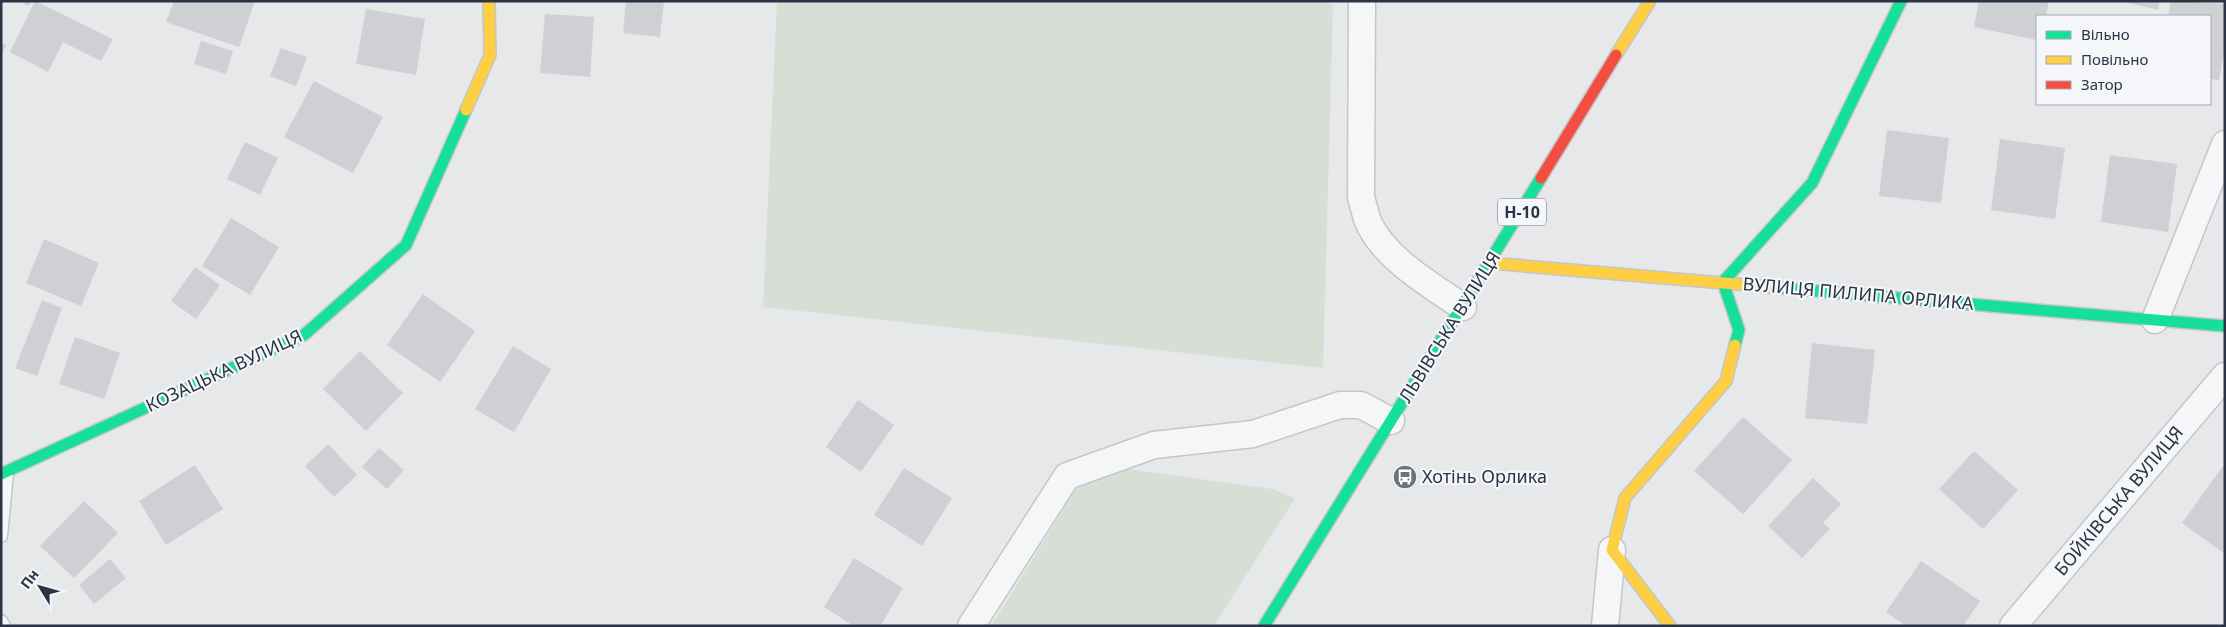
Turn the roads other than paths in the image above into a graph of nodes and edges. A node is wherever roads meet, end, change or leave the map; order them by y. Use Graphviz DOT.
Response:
graph roads {
  1 [pos="489,1"];
  2 [pos="1362,1"];
  3 [pos="1650,1"];
  4 [pos="1901,1"];
  5 [pos="2225,144"];
  6 [pos="1490,263"];
  7 [pos="1723,282"];
  8 [pos="1463,307"];
  9 [pos="2156,320"];
  10 [pos="2225,326"];
  11 [pos="2225,376"];
  12 [pos="1391,421"];
  13 [pos="4,473"];
  14 [pos="1,536"];
  15 [pos="1612,550"];
  16 [pos="1,621"];
  17 [pos="4,626"];
  18 [pos="971,626"];
  19 [pos="1264,626"];
  20 [pos="1606,626"];
  21 [pos="1670,626"];
  22 [pos="2013,626"];
  1 -- 13 [label="street, КОЗАЦЬКА ВУЛИЦЯ"];
  2 -- 8 [label="street"];
  3 -- 6 [label="street, ЛЬВІВСЬКА ВУЛИЦЯ / Н-10"];
  4 -- 7 [label="street"];
  5 -- 9 [label="street"];
  6 -- 7 [label="street, ВУЛИЦЯ ПИЛИПА ОРЛИКА"];
  6 -- 8 [label="street, ЛЬВІВСЬКА ВУЛИЦЯ / Н-10"];
  7 -- 9 [label="street, ВУЛИЦЯ ПИЛИПА ОРЛИКА"];
  7 -- 15 [label="street"];
  8 -- 12 [label="street, ЛЬВІВСЬКА ВУЛИЦЯ / Н-10"];
  9 -- 10 [label="street, ВУЛИЦЯ ПИЛИПА ОРЛИКА"];
  11 -- 22 [label="street, БОЙКІВСЬКА ВУЛИЦЯ"];
  12 -- 18 [label="street"];
  12 -- 19 [label="street, ЛЬВІВСЬКА ВУЛИЦЯ / Н-10"];
  13 -- 14 [label="lane"];
  15 -- 20 [label="street"];
  15 -- 21 [label="street"];
  16 -- 17 [label="lane"];
}
